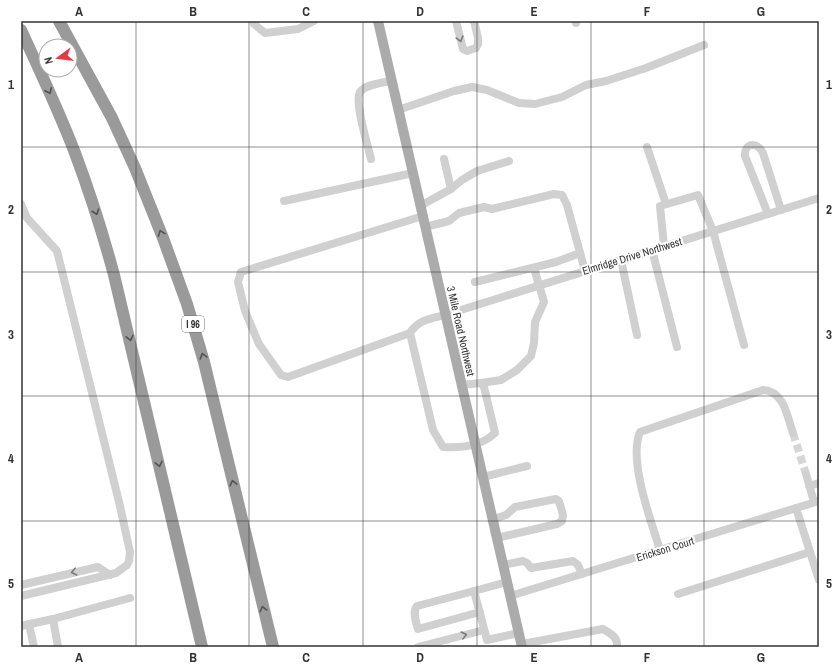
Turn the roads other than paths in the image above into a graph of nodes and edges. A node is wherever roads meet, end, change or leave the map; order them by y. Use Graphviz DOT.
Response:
graph roads {
  1 [pos="59,21"];
  2 [pos="253,21"];
  3 [pos="314,21"];
  4 [pos="378,21"];
  5 [pos="456,21"];
  6 [pos="474,21"];
  7 [pos="21,30"];
  8 [pos="704,45"];
  9 [pos="392,81"];
  10 [pos="398,110"];
  11 [pos="647,147"];
  12 [pos="371,159"];
  13 [pos="444,159"];
  14 [pos="509,161"];
  15 [pos="413,172"];
  16 [pos="452,189"];
  17 [pos="819,198"];
  18 [pos="284,201"];
  19 [pos="21,204"];
  20 [pos="666,204"];
  21 [pos="781,210"];
  22 [pos="421,211"];
  23 [pos="768,214"];
  24 [pos="425,227"];
  25 [pos="713,231"];
  26 [pos="664,246"];
  27 [pos="652,250"];
  28 [pos="580,253"];
  29 [pos="622,260"];
  30 [pos="534,268"];
  31 [pos="585,271"];
  32 [pos="475,282"];
  33 [pos="538,285"];
  34 [pos="445,315"];
  35 [pos="410,333"];
  36 [pos="637,335"];
  37 [pos="744,345"];
  38 [pos="677,347"];
  39 [pos="481,384"];
  40 [pos="462,385"];
  41 [pos="793,432"];
  42 [pos="475,444"];
  43 [pos="527,466"];
  44 [pos="806,474"];
  45 [pos="483,478"];
  46 [pos="819,483"];
  47 [pos="809,486"];
  48 [pos="817,502"];
  49 [pos="796,508"];
  50 [pos="493,519"];
  51 [pos="497,538"];
  52 [pos="660,550"];
  53 [pos="810,552"];
  54 [pos="503,565"];
  55 [pos="582,574"];
  56 [pos="110,575"];
  57 [pos="819,580"];
  58 [pos="507,582"];
  59 [pos="21,585"];
  60 [pos="474,591"];
  61 [pos="678,594"];
  62 [pos="21,596"];
  63 [pos="510,596"];
  64 [pos="130,598"];
  65 [pos="480,612"];
  66 [pos="52,619"];
  67 [pos="25,625"];
  68 [pos="484,630"];
  69 [pos="519,633"];
  70 [pos="487,644"];
  71 [pos="522,646"];
  72 [pos="34,647"];
  73 [pos="58,647"];
  74 [pos="202,647"];
  75 [pos="273,647"];
  76 [pos="418,647"];
  77 [pos="617,647"];
  75 -- 1 [label="highway, I 96, one-way"];
  2 -- 3 [label="street"];
  4 -- 9 [label="main road, 3 Mile Road Northwest"];
  5 -- 6 [label="street, one-way"];
  7 -- 74 [label="highway, one-way"];
  8 -- 10 [label="street"];
  9 -- 10 [label="main road, 3 Mile Road Northwest"];
  9 -- 12 [label="street"];
  10 -- 15 [label="main road, 3 Mile Road Northwest"];
  11 -- 20 [label="street"];
  13 -- 16 [label="street"];
  14 -- 16 [label="street"];
  15 -- 18 [label="street"];
  15 -- 22 [label="main road, 3 Mile Road Northwest"];
  16 -- 22 [label="street"];
  17 -- 21 [label="street, Elmridge Drive Northwest"];
  19 -- 56 [label="street"];
  20 -- 25 [label="street"];
  20 -- 26 [label="street"];
  21 -- 23 [label="street, Elmridge Drive Northwest"];
  21 -- 23 [label="street"];
  22 -- 24 [label="main road, 3 Mile Road Northwest"];
  22 -- 35 [label="street"];
  23 -- 25 [label="street, Elmridge Drive Northwest"];
  24 -- 28 [label="street"];
  24 -- 34 [label="main road, 3 Mile Road Northwest"];
  25 -- 26 [label="street, Elmridge Drive Northwest"];
  25 -- 37 [label="street"];
  26 -- 27 [label="street, Elmridge Drive Northwest"];
  27 -- 29 [label="street, Elmridge Drive Northwest"];
  27 -- 38 [label="street"];
  28 -- 30 [label="street"];
  28 -- 31 [label="street"];
  29 -- 31 [label="street, Elmridge Drive Northwest"];
  29 -- 36 [label="street"];
  30 -- 32 [label="street"];
  30 -- 33 [label="street"];
  31 -- 33 [label="street, Elmridge Drive Northwest"];
  33 -- 34 [label="street, Elmridge Drive Northwest"];
  33 -- 39 [label="street"];
  34 -- 35 [label="street, Elmridge Drive Northwest"];
  34 -- 40 [label="main road, 3 Mile Road Northwest"];
  35 -- 42 [label="street"];
  39 -- 40 [label="street"];
  39 -- 42 [label="street"];
  40 -- 42 [label="main road, 3 Mile Road Northwest"];
  41 -- 52 [label="street"];
  42 -- 45 [label="main road, 3 Mile Road Northwest"];
  43 -- 45 [label="street"];
  44 -- 47 [label="street"];
  45 -- 50 [label="main road, 3 Mile Road Northwest"];
  46 -- 47 [label="street"];
  47 -- 48 [label="street"];
  48 -- 49 [label="street, Erickson Court"];
  49 -- 52 [label="street, Erickson Court"];
  49 -- 53 [label="street"];
  50 -- 51 [label="main road, 3 Mile Road Northwest"];
  50 -- 51 [label="street"];
  51 -- 54 [label="main road, 3 Mile Road Northwest"];
  52 -- 55 [label="street, Erickson Court"];
  53 -- 57 [label="street"];
  53 -- 61 [label="street"];
  54 -- 55 [label="street"];
  54 -- 58 [label="main road, 3 Mile Road Northwest"];
  55 -- 63 [label="street, Erickson Court"];
  56 -- 59 [label="street, one-way"];
  56 -- 62 [label="street"];
  58 -- 60 [label="street"];
  58 -- 63 [label="main road, 3 Mile Road Northwest"];
  60 -- 65 [label="street"];
  60 -- 65 [label="street"];
  63 -- 69 [label="main road, 3 Mile Road Northwest"];
  64 -- 66 [label="street"];
  65 -- 68 [label="street"];
  66 -- 67 [label="street"];
  66 -- 73 [label="street"];
  67 -- 72 [label="street"];
  68 -- 70 [label="street"];
  76 -- 68 [label="street, one-way"];
  69 -- 70 [label="street"];
  69 -- 71 [label="main road, 3 Mile Road Northwest"];
  71 -- 77 [label="street"];
}
